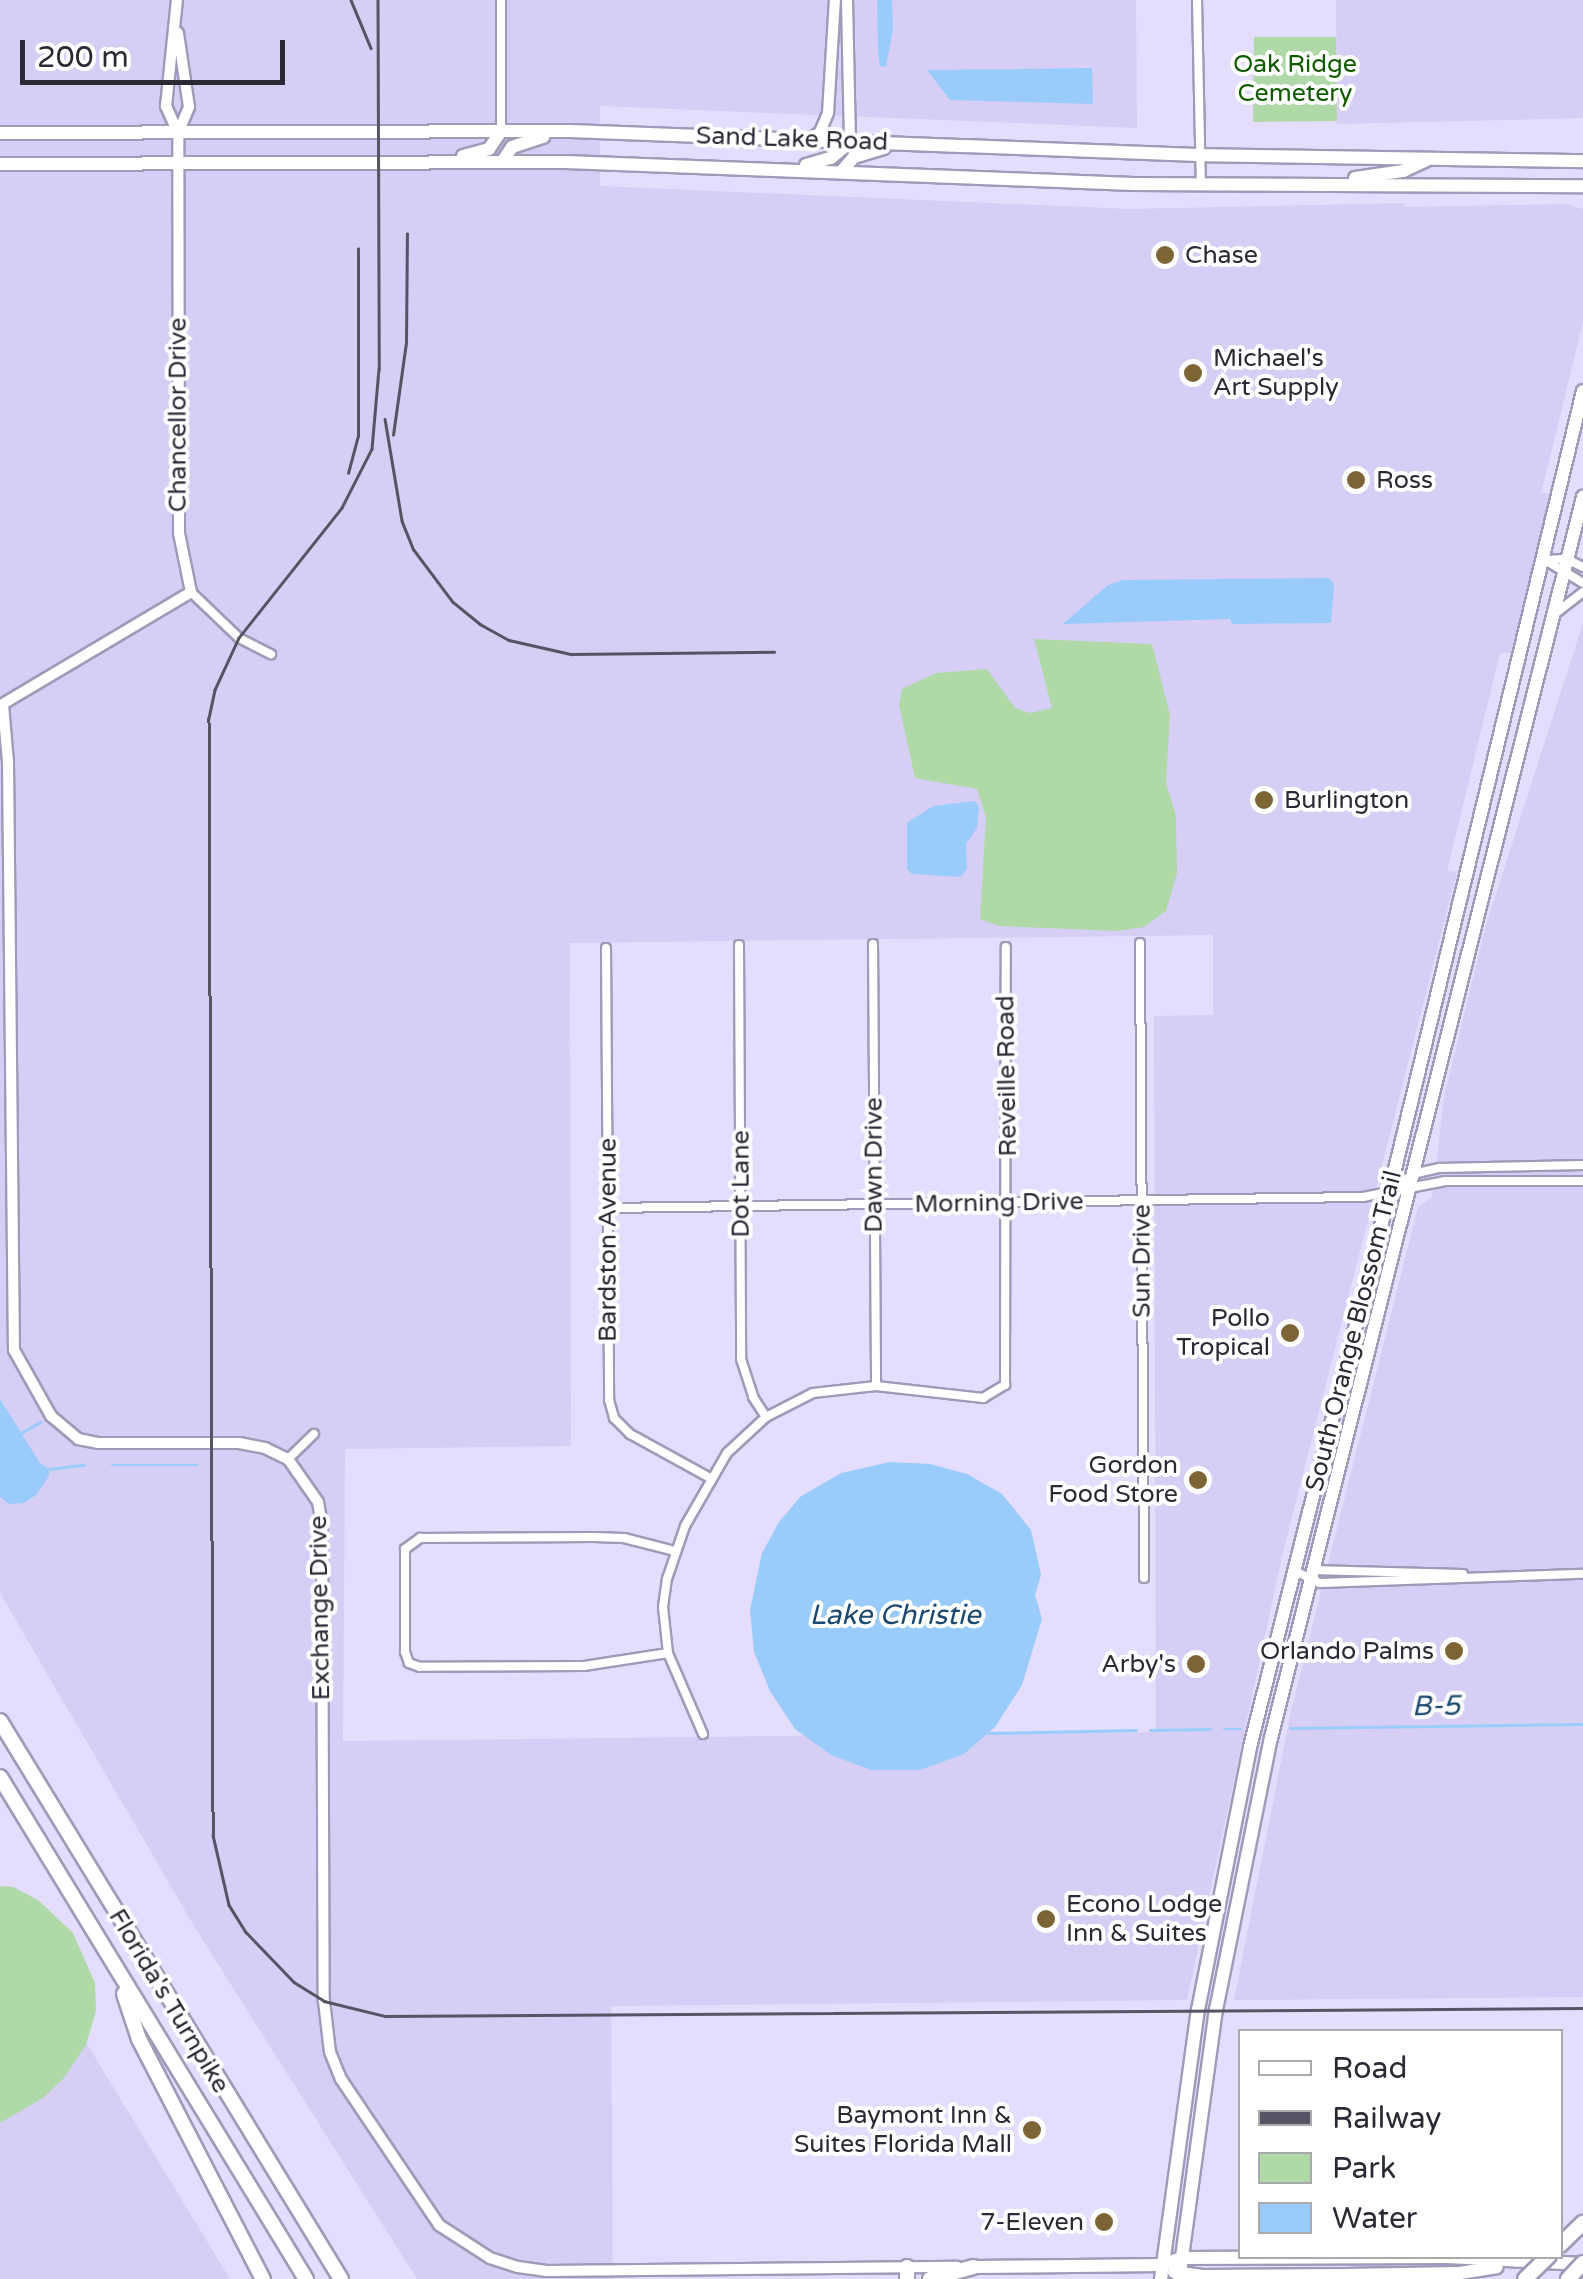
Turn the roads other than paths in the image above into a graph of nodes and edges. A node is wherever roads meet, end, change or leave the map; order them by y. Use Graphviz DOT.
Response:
graph roads {
  1 [pos="177,0"];
  2 [pos="501,0"];
  3 [pos="835,0"];
  4 [pos="847,0"];
  5 [pos="1197,0"];
  6 [pos="177,28"];
  7 [pos="570,131"];
  8 [pos="501,132"];
  9 [pos="178,133"];
  10 [pos="0,134"];
  11 [pos="810,140"];
  12 [pos="850,142"];
  13 [pos="902,144"];
  14 [pos="1198,156"];
  15 [pos="1428,158"];
  16 [pos="1583,160"];
  17 [pos="432,162"];
  18 [pos="502,162"];
  19 [pos="0,164"];
  20 [pos="178,164"];
  21 [pos="769,169"];
  22 [pos="840,172"];
  23 [pos="1201,185"];
  24 [pos="1300,185"];
  25 [pos="1583,186"];
  26 [pos="1583,391"];
  27 [pos="1583,497"];
  28 [pos="1545,560"];
  29 [pos="1566,566"];
  30 [pos="1583,566"];
  31 [pos="1583,583"];
  32 [pos="191,592"];
  33 [pos="1583,592"];
  34 [pos="1553,616"];
  35 [pos="271,654"];
  36 [pos="2,705"];
  37 [pos="873,944"];
  38 [pos="1140,944"];
  39 [pos="739,945"];
  40 [pos="1006,947"];
  41 [pos="606,948"];
  42 [pos="1583,1165"];
  43 [pos="1550,1166"];
  44 [pos="1548,1180"];
  45 [pos="1411,1181"];
  46 [pos="1583,1181"];
  47 [pos="1389,1194"];
  48 [pos="1142,1201"];
  49 [pos="1008,1202"];
  50 [pos="874,1204"];
  51 [pos="741,1207"];
  52 [pos="609,1208"];
  53 [pos="876,1386"];
  54 [pos="766,1416"];
  55 [pos="314,1434"];
  56 [pos="288,1459"];
  57 [pos="710,1478"];
  58 [pos="676,1552"];
  59 [pos="1293,1570"];
  60 [pos="1378,1570"];
  61 [pos="1583,1574"];
  62 [pos="1311,1575"];
  63 [pos="1482,1576"];
  64 [pos="1144,1578"];
  65 [pos="1378,1583"];
  66 [pos="668,1653"];
  67 [pos="0,1721"];
  68 [pos="703,1734"];
  69 [pos="0,1777"];
  70 [pos="1220,1891"];
  71 [pos="1231,1933"];
  72 [pos="116,1970"];
  73 [pos="1181,2258"];
  74 [pos="1238,2258"];
  75 [pos="1460,2259"];
  76 [pos="1545,2259"];
  77 [pos="1520,2264"];
  78 [pos="1583,2264"];
  79 [pos="974,2267"];
  80 [pos="1162,2272"];
  81 [pos="907,2273"];
  82 [pos="1179,2277"];
  83 [pos="263,2279"];
  84 [pos="306,2279"];
  85 [pos="341,2279"];
  86 [pos="930,2279"];
  87 [pos="1525,2279"];
  88 [pos="1568,2279"];
  1 -- 6 [label="street, Chancellor Drive"];
  2 -- 8 [label="street"];
  3 -- 11 [label="street"];
  4 -- 12 [label="street"];
  5 -- 14 [label="street"];
  6 -- 9 [label="street, Chancellor Drive"];
  6 -- 9 [label="street, Chancellor Drive"];
  7 -- 8 [label="main road, Sand Lake Road"];
  7 -- 11 [label="main road, Sand Lake Road"];
  7 -- 18 [label="main road"];
  8 -- 9 [label="main road, Sand Lake Road"];
  8 -- 17 [label="main road"];
  9 -- 10 [label="main road, Sand Lake Road"];
  9 -- 20 [label="street, Chancellor Drive"];
  11 -- 12 [label="main road, Sand Lake Road"];
  12 -- 13 [label="main road, Sand Lake Road"];
  12 -- 21 [label="main road"];
  13 -- 14 [label="main road, Sand Lake Road"];
  13 -- 22 [label="main road"];
  14 -- 15 [label="main road, Sand Lake Road"];
  14 -- 23 [label="street"];
  15 -- 16 [label="main road, Sand Lake Road"];
  15 -- 24 [label="main road"];
  17 -- 18 [label="main road, Sand Lake Road"];
  17 -- 20 [label="main road, Sand Lake Road"];
  18 -- 21 [label="main road, Sand Lake Road"];
  19 -- 20 [label="main road, Sand Lake Road"];
  20 -- 32 [label="street, Chancellor Drive"];
  21 -- 22 [label="main road, Sand Lake Road"];
  22 -- 23 [label="main road, Sand Lake Road"];
  23 -- 24 [label="main road, Sand Lake Road"];
  24 -- 25 [label="main road, Sand Lake Road"];
  26 -- 28 [label="main road, South Orange Blossom Trail"];
  27 -- 29 [label="main road, South Orange Blossom Trail"];
  28 -- 29 [label="street"];
  28 -- 47 [label="main road, South Orange Blossom Trail"];
  29 -- 30 [label="street"];
  29 -- 31 [label="street"];
  29 -- 34 [label="main road, South Orange Blossom Trail"];
  32 -- 35 [label="street"];
  32 -- 36 [label="street"];
  33 -- 34 [label="street"];
  34 -- 45 [label="main road, South Orange Blossom Trail"];
  36 -- 56 [label="street"];
  37 -- 50 [label="street, Dawn Drive"];
  38 -- 48 [label="street, Sun Drive"];
  39 -- 51 [label="street, Dot Lane"];
  40 -- 49 [label="street, Reveille Road"];
  41 -- 52 [label="street, Bardston Avenue"];
  42 -- 43 [label="street"];
  43 -- 44 [label="street"];
  43 -- 45 [label="street"];
  44 -- 45 [label="street"];
  44 -- 46 [label="street"];
  45 -- 47 [label="street, Morning Drive"];
  45 -- 62 [label="main road, South Orange Blossom Trail"];
  47 -- 48 [label="street, Morning Drive"];
  47 -- 59 [label="main road, South Orange Blossom Trail"];
  48 -- 49 [label="street, Morning Drive"];
  48 -- 64 [label="street, Sun Drive"];
  49 -- 50 [label="street, Morning Drive"];
  49 -- 53 [label="street, Reveille Road"];
  50 -- 51 [label="street, Morning Drive"];
  50 -- 53 [label="street, Dawn Drive"];
  51 -- 52 [label="street, Morning Drive"];
  51 -- 54 [label="street, Dot Lane"];
  52 -- 57 [label="street, Bardston Avenue"];
  53 -- 54 [label="street"];
  54 -- 57 [label="street"];
  55 -- 56 [label="street"];
  56 -- 81 [label="street, Exchange Drive"];
  57 -- 58 [label="street"];
  58 -- 66 [label="street"];
  58 -- 66 [label="street"];
  59 -- 62 [label="street"];
  59 -- 70 [label="main road, South Orange Blossom Trail"];
  60 -- 62 [label="street"];
  60 -- 63 [label="street"];
  60 -- 65 [label="street"];
  61 -- 63 [label="street"];
  62 -- 65 [label="street"];
  62 -- 71 [label="main road, South Orange Blossom Trail"];
  63 -- 65 [label="street"];
  66 -- 68 [label="street"];
  67 -- 85 [label="highway, Florida's Turnpike"];
  69 -- 72 [label="highway, Florida's Turnpike"];
  70 -- 71 [label="main road"];
  70 -- 80 [label="main road, South Orange Blossom Trail"];
  71 -- 73 [label="main road, South Orange Blossom Trail"];
  72 -- 83 [label="highway"];
  72 -- 84 [label="highway, Florida's Turnpike"];
  73 -- 74 [label="main road"];
  73 -- 80 [label="main road"];
  73 -- 82 [label="main road, South Orange Blossom Trail"];
  75 -- 77 [label="main road"];
  76 -- 87 [label="highway, bridge"];
  77 -- 78 [label="main road"];
  77 -- 82 [label="main road"];
  78 -- 88 [label="highway, bridge"];
  79 -- 80 [label="main road"];
  79 -- 81 [label="street, Exchange Drive"];
  79 -- 86 [label="highway"];
  80 -- 82 [label="main road"];
}
